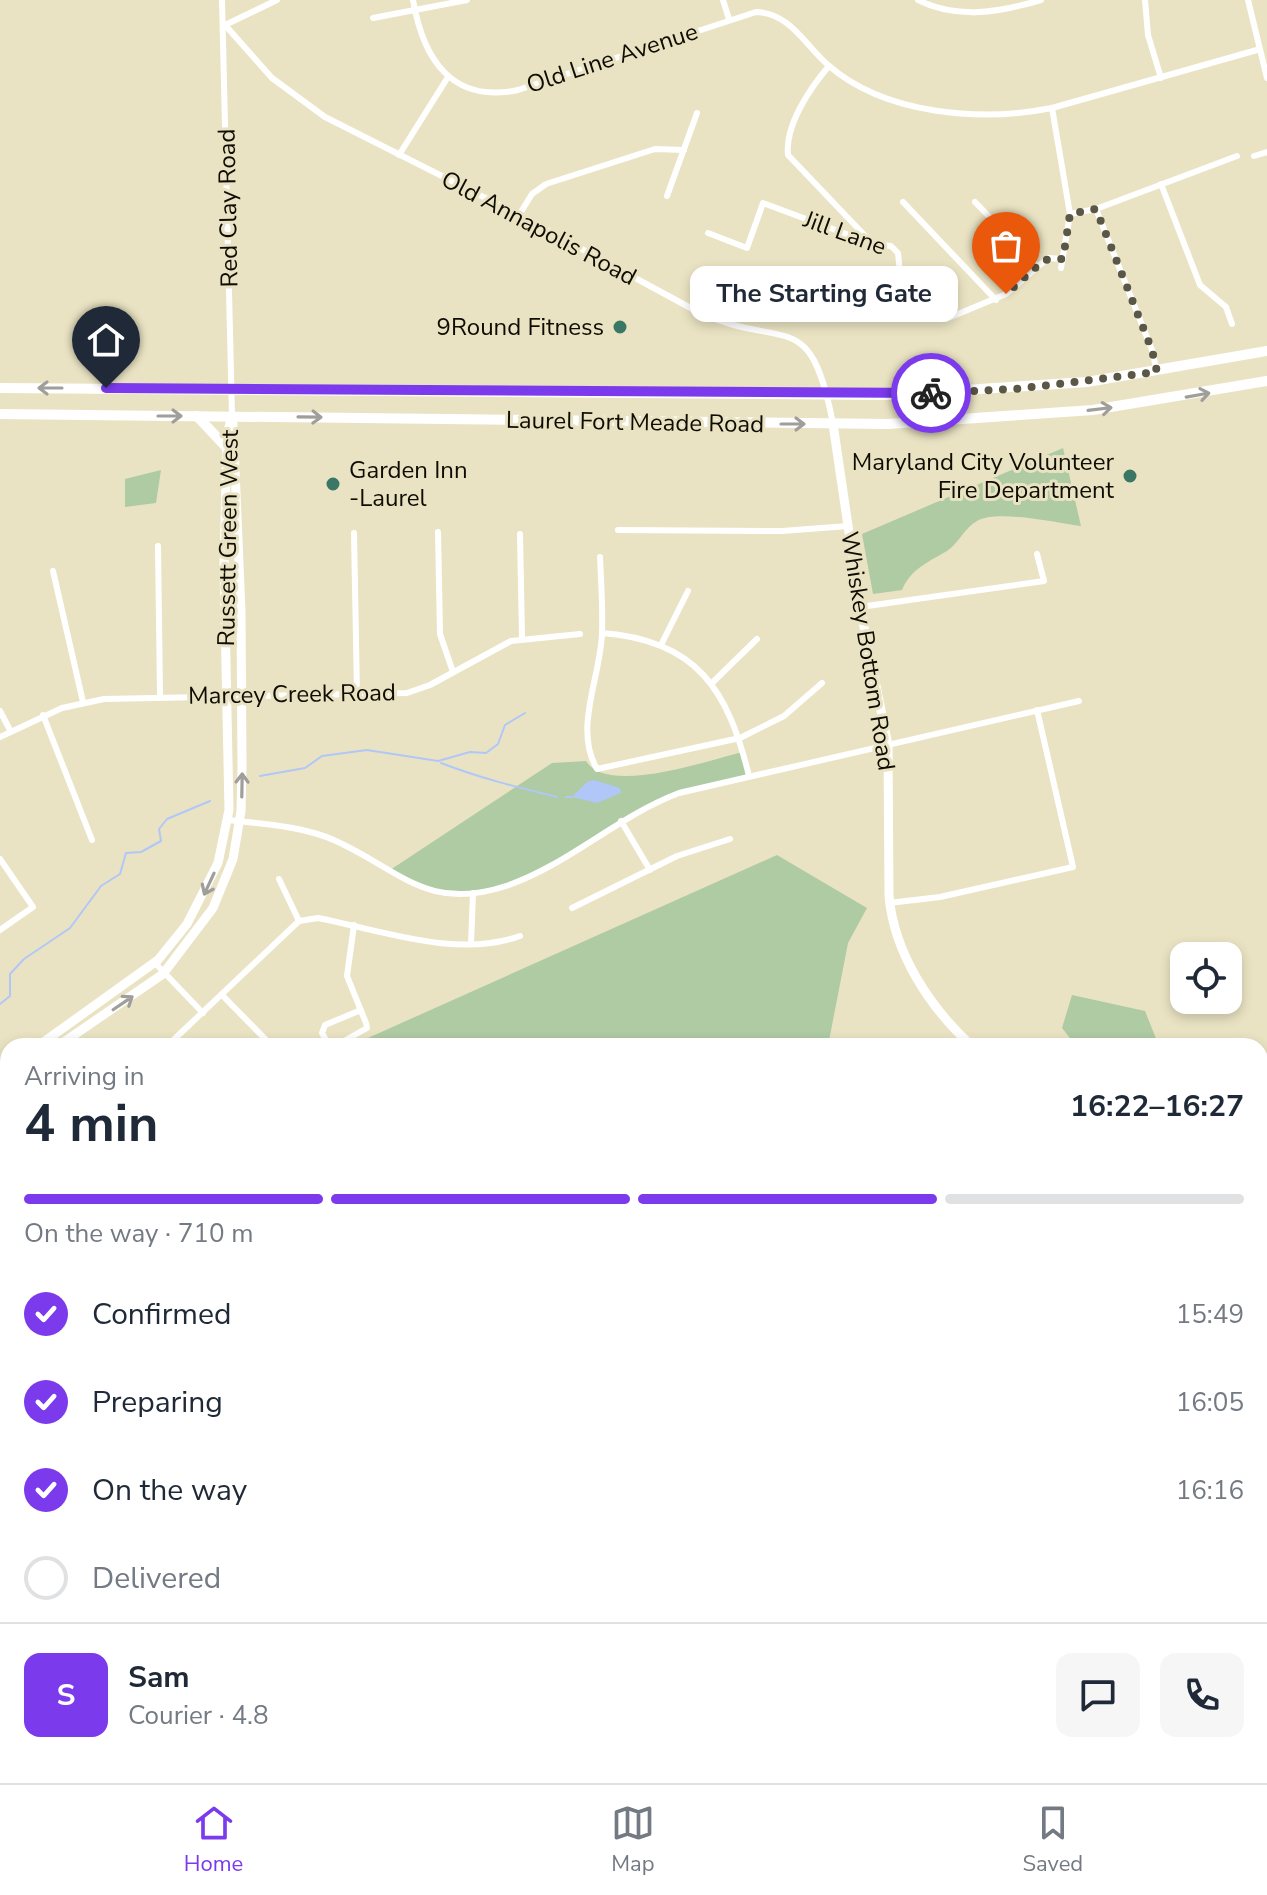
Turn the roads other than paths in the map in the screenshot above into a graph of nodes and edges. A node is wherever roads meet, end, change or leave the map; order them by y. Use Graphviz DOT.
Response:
graph roads {
  1 [pos="222,0"];
  2 [pos="277,0"];
  3 [pos="413,0"];
  4 [pos="467,0"];
  5 [pos="723,0"];
  6 [pos="918,0"];
  7 [pos="1041,0"];
  8 [pos="1145,0"];
  9 [pos="1248,0"];
  10 [pos="415,10"];
  11 [pos="373,18"];
  12 [pos="729,19"];
  13 [pos="225,25"];
  14 [pos="242,46"];
  15 [pos="1257,50"];
  16 [pos="225,56"];
  17 [pos="829,66"];
  18 [pos="448,77"];
  19 [pos="1161,78"];
  20 [pos="1267,78"];
  21 [pos="1052,108"];
  22 [pos="697,113"];
  23 [pos="684,150"];
  24 [pos="1267,152"];
  25 [pos="399,155"];
  26 [pos="1237,156"];
  27 [pos="1254,156"];
  28 [pos="1161,184"];
  29 [pos="667,196"];
  30 [pos="903,202"];
  31 [pos="975,202"];
  32 [pos="1096,209"];
  33 [pos="1070,214"];
  34 [pos="519,215"];
  35 [pos="708,233"];
  36 [pos="873,244"];
  37 [pos="1063,259"];
  38 [pos="1037,266"];
  39 [pos="1061,268"];
  40 [pos="996,300"];
  41 [pos="1232,324"];
  42 [pos="1267,351"];
  43 [pos="1157,372"];
  44 [pos="1267,381"];
  45 [pos="0,388"];
  46 [pos="231,389"];
  47 [pos="828,394"];
  48 [pos="0,414"];
  49 [pos="197,416"];
  50 [pos="232,416"];
  51 [pos="833,424"];
  52 [pos="227,448"];
  53 [pos="848,526"];
  54 [pos="618,530"];
  55 [pos="438,532"];
  56 [pos="354,533"];
  57 [pos="520,534"];
  58 [pos="158,546"];
  59 [pos="1037,554"];
  60 [pos="600,557"];
  61 [pos="53,571"];
  62 [pos="688,591"];
  63 [pos="860,607"];
  64 [pos="602,633"];
  65 [pos="580,634"];
  66 [pos="522,637"];
  67 [pos="757,639"];
  68 [pos="662,643"];
  69 [pos="453,672"];
  70 [pos="713,682"];
  71 [pos="822,683"];
  72 [pos="242,694"];
  73 [pos="357,694"];
  74 [pos="160,695"];
  75 [pos="226,695"];
  76 [pos="1079,701"];
  77 [pos="83,702"];
  78 [pos="1037,710"];
  79 [pos="0,711"];
  80 [pos="43,715"];
  81 [pos="10,730"];
  82 [pos="0,737"];
  83 [pos="740,738"];
  84 [pos="888,745"];
  85 [pos="749,776"];
  86 [pos="228,820"];
  87 [pos="240,821"];
  88 [pos="621,821"];
  89 [pos="730,839"];
  90 [pos="92,840"];
  91 [pos="0,859"];
  92 [pos="650,870"];
  93 [pos="279,879"];
  94 [pos="473,893"];
  95 [pos="889,903"];
  96 [pos="572,908"];
  97 [pos="299,921"];
  98 [pos="354,925"];
  99 [pos="0,930"];
  100 [pos="520,936"];
  101 [pos="471,944"];
  102 [pos="155,963"];
  103 [pos="163,974"];
  104 [pos="222,995"];
  105 [pos="361,1010"];
  106 [pos="203,1013"];
  107 [pos="49,1038"];
  108 [pos="70,1038"];
  109 [pos="181,1038"];
  110 [pos="264,1038"];
  111 [pos="325,1038"];
  112 [pos="352,1038"];
  113 [pos="964,1038"];
  1 -- 13 [label="street, Red Clay Road"];
  2 -- 13 [label="street"];
  3 -- 10 [label="street"];
  4 -- 10 [label="street"];
  5 -- 12 [label="street"];
  6 -- 7 [label="street"];
  8 -- 19 [label="street"];
  9 -- 15 [label="street"];
  10 -- 11 [label="street"];
  10 -- 18 [label="street"];
  12 -- 17 [label="street, Old Line Avenue"];
  12 -- 18 [label="street, Old Line Avenue"];
  13 -- 14 [label="street, Old Annapolis Road"];
  13 -- 16 [label="street, Red Clay Road"];
  14 -- 16 [label="street"];
  14 -- 25 [label="street, Old Annapolis Road"];
  15 -- 19 [label="street, Old Line Avenue"];
  15 -- 20 [label="street"];
  16 -- 46 [label="street, Red Clay Road"];
  17 -- 21 [label="street, Old Line Avenue"];
  17 -- 36 [label="street"];
  18 -- 25 [label="street"];
  19 -- 21 [label="street, Old Line Avenue"];
  21 -- 33 [label="street"];
  22 -- 23 [label="street"];
  23 -- 29 [label="street"];
  23 -- 34 [label="street"];
  24 -- 27 [label="street"];
  25 -- 34 [label="street, Old Annapolis Road"];
  26 -- 28 [label="street"];
  28 -- 32 [label="street"];
  28 -- 41 [label="street"];
  30 -- 40 [label="street"];
  31 -- 38 [label="street"];
  32 -- 33 [label="street"];
  32 -- 43 [label="street"];
  33 -- 37 [label="street"];
  34 -- 47 [label="street, Old Annapolis Road"];
  35 -- 36 [label="street, Jill Lane"];
  36 -- 40 [label="street, Jill Lane"];
  37 -- 38 [label="street, Jill Lane"];
  37 -- 39 [label="street"];
  38 -- 40 [label="street, Jill Lane"];
  42 -- 43 [label="main road, Laurel Fort Meade Road"];
  43 -- 47 [label="main road, Laurel Fort Meade Road"];
  51 -- 44 [label="main road, Laurel Fort Meade Road, one-way"];
  46 -- 45 [label="main road, Laurel Fort Meade Road, one-way"];
  46 -- 47 [label="main road, Laurel Fort Meade Road"];
  46 -- 50 [label="street, Red Clay Road"];
  47 -- 51 [label="street, Old Annapolis Road"];
  48 -- 49 [label="main road, Laurel Fort Meade Road, one-way"];
  49 -- 50 [label="main road, Laurel Fort Meade Road"];
  49 -- 52 [label="main road"];
  50 -- 51 [label="main road, Laurel Fort Meade Road, one-way"];
  50 -- 52 [label="street, Russett Green West"];
  50 -- 72 [label="street, Russett Green West"];
  51 -- 53 [label="street, Whiskey Bottom Road"];
  52 -- 75 [label="street, Russett Green West"];
  53 -- 54 [label="street"];
  53 -- 63 [label="street, Whiskey Bottom Road"];
  55 -- 69 [label="street"];
  56 -- 73 [label="street"];
  57 -- 66 [label="street"];
  58 -- 74 [label="street"];
  59 -- 63 [label="street"];
  60 -- 64 [label="street"];
  61 -- 77 [label="street"];
  62 -- 68 [label="street"];
  63 -- 84 [label="street, Whiskey Bottom Road"];
  64 -- 68 [label="street"];
  64 -- 83 [label="street"];
  65 -- 66 [label="street, Marcey Creek Road"];
  66 -- 69 [label="street, Marcey Creek Road"];
  67 -- 70 [label="street"];
  68 -- 70 [label="street"];
  69 -- 73 [label="street, Marcey Creek Road"];
  70 -- 83 [label="street"];
  71 -- 83 [label="street"];
  72 -- 73 [label="street, Marcey Creek Road"];
  72 -- 75 [label="street, Marcey Creek Road"];
  87 -- 72 [label="street, Russett Green West, one-way"];
  74 -- 75 [label="street, Marcey Creek Road"];
  74 -- 77 [label="street, Marcey Creek Road"];
  75 -- 86 [label="street, Russett Green West"];
  76 -- 78 [label="street"];
  77 -- 80 [label="street, Marcey Creek Road"];
  78 -- 84 [label="street"];
  78 -- 95 [label="street"];
  79 -- 81 [label="street"];
  80 -- 81 [label="street, Marcey Creek Road"];
  80 -- 90 [label="street"];
  81 -- 82 [label="street, Marcey Creek Road"];
  83 -- 85 [label="street"];
  84 -- 85 [label="street"];
  84 -- 95 [label="street, Whiskey Bottom Road"];
  85 -- 88 [label="street"];
  86 -- 87 [label="street"];
  86 -- 102 [label="street, Russett Green West, one-way"];
  87 -- 94 [label="street"];
  87 -- 103 [label="street, Russett Green West"];
  88 -- 92 [label="street"];
  88 -- 94 [label="street"];
  89 -- 92 [label="street"];
  91 -- 99 [label="street"];
  92 -- 96 [label="street"];
  93 -- 97 [label="street"];
  94 -- 101 [label="street"];
  95 -- 113 [label="street, Whiskey Bottom Road"];
  97 -- 98 [label="street"];
  97 -- 104 [label="street"];
  98 -- 101 [label="street"];
  98 -- 105 [label="street"];
  100 -- 101 [label="street"];
  102 -- 103 [label="street"];
  102 -- 107 [label="street, Russett Green West"];
  103 -- 106 [label="street"];
  108 -- 103 [label="street, Russett Green West, one-way"];
  104 -- 106 [label="street"];
  104 -- 110 [label="street"];
  105 -- 111 [label="street"];
  105 -- 112 [label="street"];
  106 -- 109 [label="street"];
}
